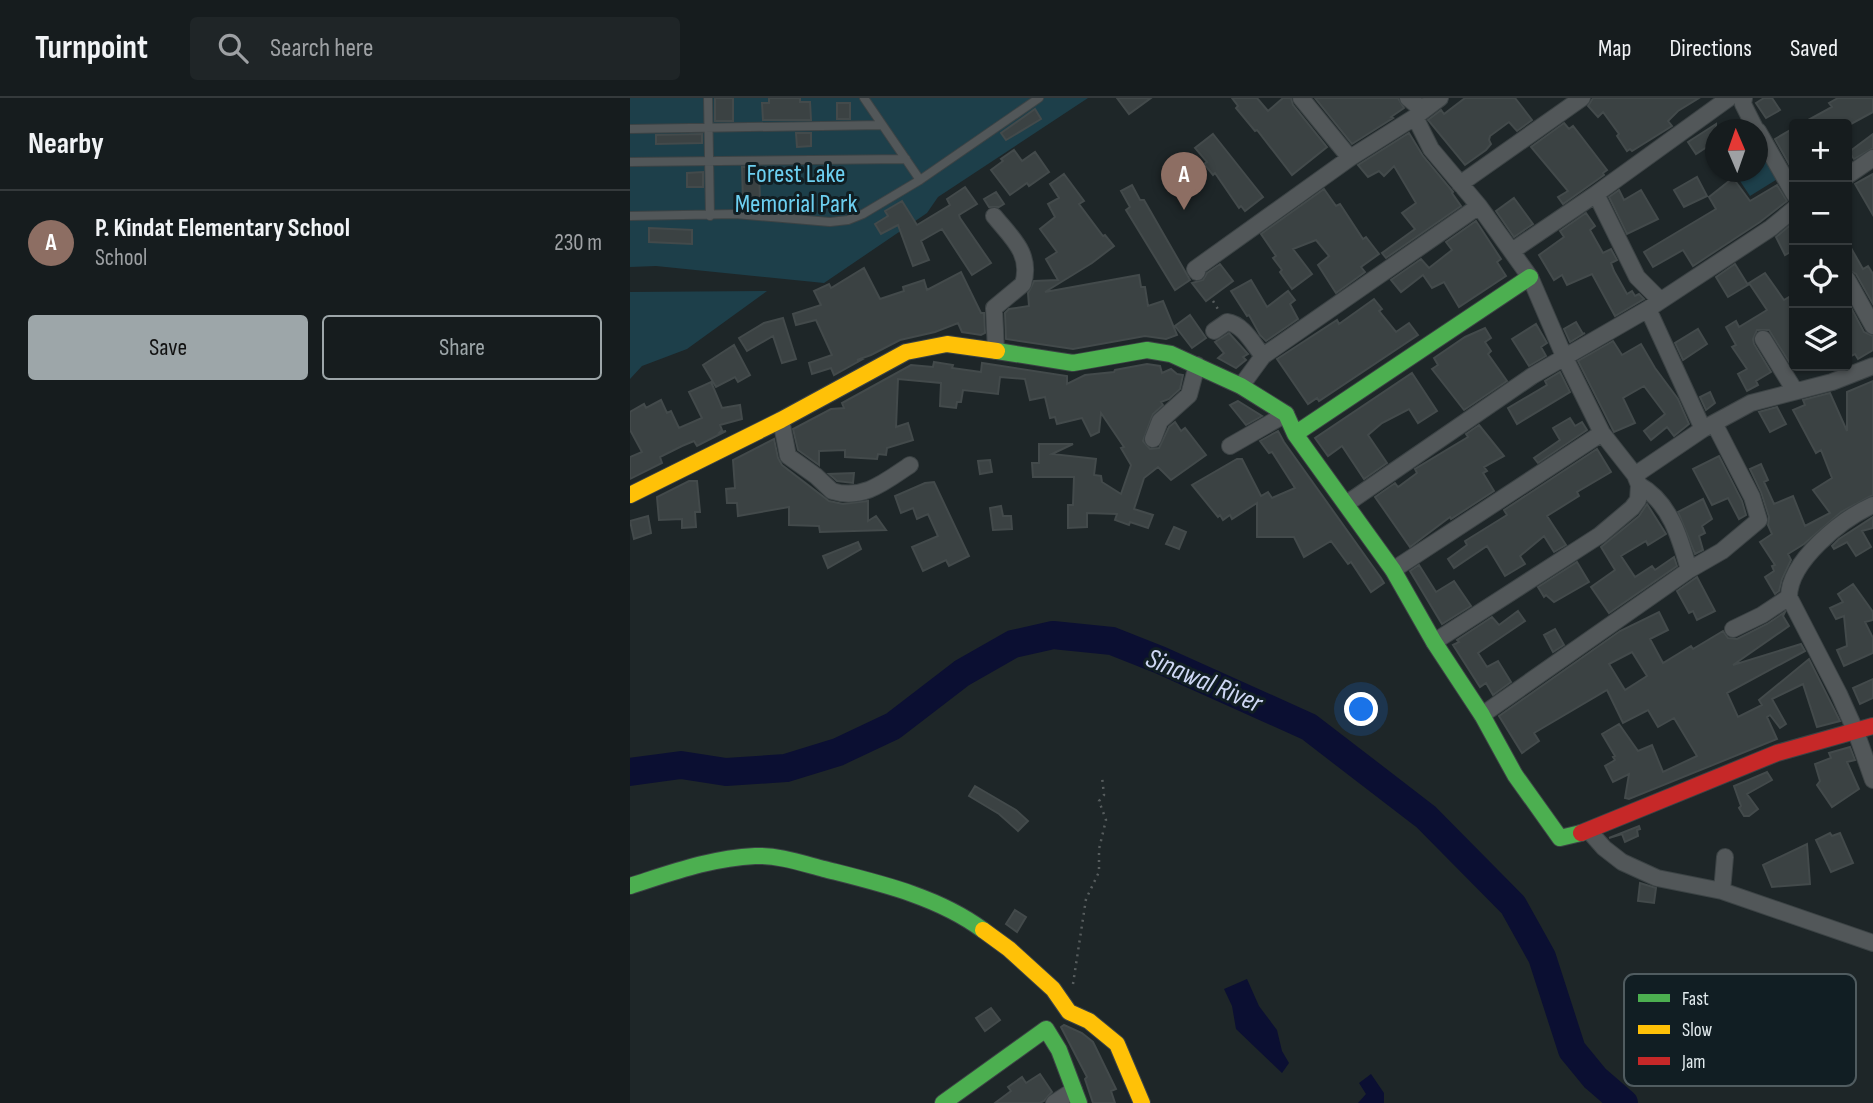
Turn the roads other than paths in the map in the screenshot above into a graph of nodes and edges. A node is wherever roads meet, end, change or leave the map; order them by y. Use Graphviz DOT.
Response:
graph roads {
  1 [pos="708,98"];
  2 [pos="864,98"];
  3 [pos="1039,98"];
  4 [pos="1301,98"];
  5 [pos="1408,98"];
  6 [pos="1581,98"];
  7 [pos="1729,98"];
  8 [pos="1744,98"];
  9 [pos="1435,102"];
  10 [pos="1415,117"];
  11 [pos="1751,119"];
  12 [pos="882,125"];
  13 [pos="708,128"];
  14 [pos="630,130"];
  15 [pos="1768,149"];
  16 [pos="1350,158"];
  17 [pos="1873,158"];
  18 [pos="906,159"];
  19 [pos="630,162"];
  20 [pos="709,162"];
  21 [pos="1852,173"];
  22 [pos="920,180"];
  23 [pos="1460,184"];
  24 [pos="1789,185"];
  25 [pos="1596,194"];
  26 [pos="1479,206"];
  27 [pos="1789,213"];
  28 [pos="630,216"];
  29 [pos="710,216"];
  30 [pos="994,216"];
  31 [pos="1512,251"];
  32 [pos="1197,272"];
  33 [pos="1530,277"];
  34 [pos="1852,288"];
  35 [pos="1654,304"];
  36 [pos="1873,326"];
  37 [pos="1214,331"];
  38 [pos="1763,339"];
  39 [pos="996,351"];
  40 [pos="1263,356"];
  41 [pos="1564,356"];
  42 [pos="1197,365"];
  43 [pos="1873,366"];
  44 [pos="1241,386"];
  45 [pos="1795,391"];
  46 [pos="1286,414"];
  47 [pos="781,420"];
  48 [pos="1708,426"];
  49 [pos="1602,433"];
  50 [pos="1295,434"];
  51 [pos="1153,439"];
  52 [pos="1230,446"];
  53 [pos="910,465"];
  54 [pos="1637,480"];
  55 [pos="630,495"];
  56 [pos="1346,504"];
  57 [pos="1873,505"];
  58 [pos="1393,570"];
  59 [pos="1689,570"];
  60 [pos="1789,597"];
  61 [pos="1733,629"];
  62 [pos="1434,642"];
  63 [pos="1482,715"];
  64 [pos="1873,726"];
  65 [pos="1856,732"];
  66 [pos="1873,780"];
  67 [pos="1589,831"];
  68 [pos="1725,858"];
  69 [pos="630,886"];
  70 [pos="1722,891"];
  71 [pos="1873,943"];
  72 [pos="1069,1012"];
  73 [pos="1046,1028"];
  74 [pos="1077,1096"];
  75 [pos="943,1103"];
  76 [pos="1055,1103"];
  77 [pos="1142,1103"];
  1 -- 13 [label="lane"];
  2 -- 12 [label="lane"];
  3 -- 22 [label="lane"];
  4 -- 16 [label="street"];
  5 -- 9 [label="street"];
  6 -- 23 [label="street"];
  7 -- 25 [label="street"];
  8 -- 11 [label="street"];
  9 -- 10 [label="street"];
  10 -- 16 [label="street"];
  10 -- 23 [label="street"];
  12 -- 13 [label="lane"];
  12 -- 18 [label="lane"];
  13 -- 14 [label="lane"];
  13 -- 20 [label="lane"];
  15 -- 24 [label="street"];
  16 -- 32 [label="street"];
  17 -- 21 [label="street"];
  18 -- 20 [label="lane"];
  18 -- 22 [label="lane"];
  19 -- 20 [label="lane"];
  20 -- 29 [label="lane"];
  22 -- 29 [label="lane"];
  23 -- 26 [label="street"];
  25 -- 31 [label="street"];
  25 -- 35 [label="street"];
  26 -- 31 [label="street"];
  26 -- 40 [label="street"];
  27 -- 35 [label="street"];
  28 -- 29 [label="lane"];
  30 -- 39 [label="street"];
  31 -- 33 [label="street"];
  33 -- 41 [label="street"];
  33 -- 50 [label="street"];
  34 -- 36 [label="street"];
  35 -- 41 [label="street"];
  35 -- 48 [label="street"];
  37 -- 40 [label="street"];
  38 -- 45 [label="street"];
  39 -- 42 [label="street"];
  39 -- 47 [label="street"];
  40 -- 44 [label="street"];
  41 -- 49 [label="street"];
  41 -- 56 [label="street"];
  42 -- 44 [label="street"];
  42 -- 51 [label="street"];
  43 -- 45 [label="street"];
  44 -- 46 [label="street"];
  45 -- 48 [label="street"];
  46 -- 50 [label="street"];
  46 -- 52 [label="street"];
  47 -- 53 [label="street"];
  47 -- 55 [label="street"];
  48 -- 54 [label="street"];
  48 -- 59 [label="street"];
  49 -- 54 [label="street"];
  49 -- 58 [label="street"];
  50 -- 56 [label="street"];
  54 -- 59 [label="street"];
  54 -- 62 [label="street"];
  56 -- 58 [label="street"];
  57 -- 60 [label="street"];
  58 -- 62 [label="street"];
  59 -- 63 [label="street"];
  60 -- 61 [label="street"];
  60 -- 65 [label="street"];
  62 -- 63 [label="street"];
  63 -- 67 [label="street"];
  64 -- 65 [label="street"];
  65 -- 66 [label="street"];
  65 -- 67 [label="street"];
  67 -- 70 [label="street"];
  68 -- 70 [label="street"];
  69 -- 72 [label="street"];
  70 -- 71 [label="street"];
  72 -- 73 [label="street"];
  72 -- 77 [label="street"];
  73 -- 74 [label="street"];
  73 -- 75 [label="street"];
  74 -- 76 [label="street"];
}
